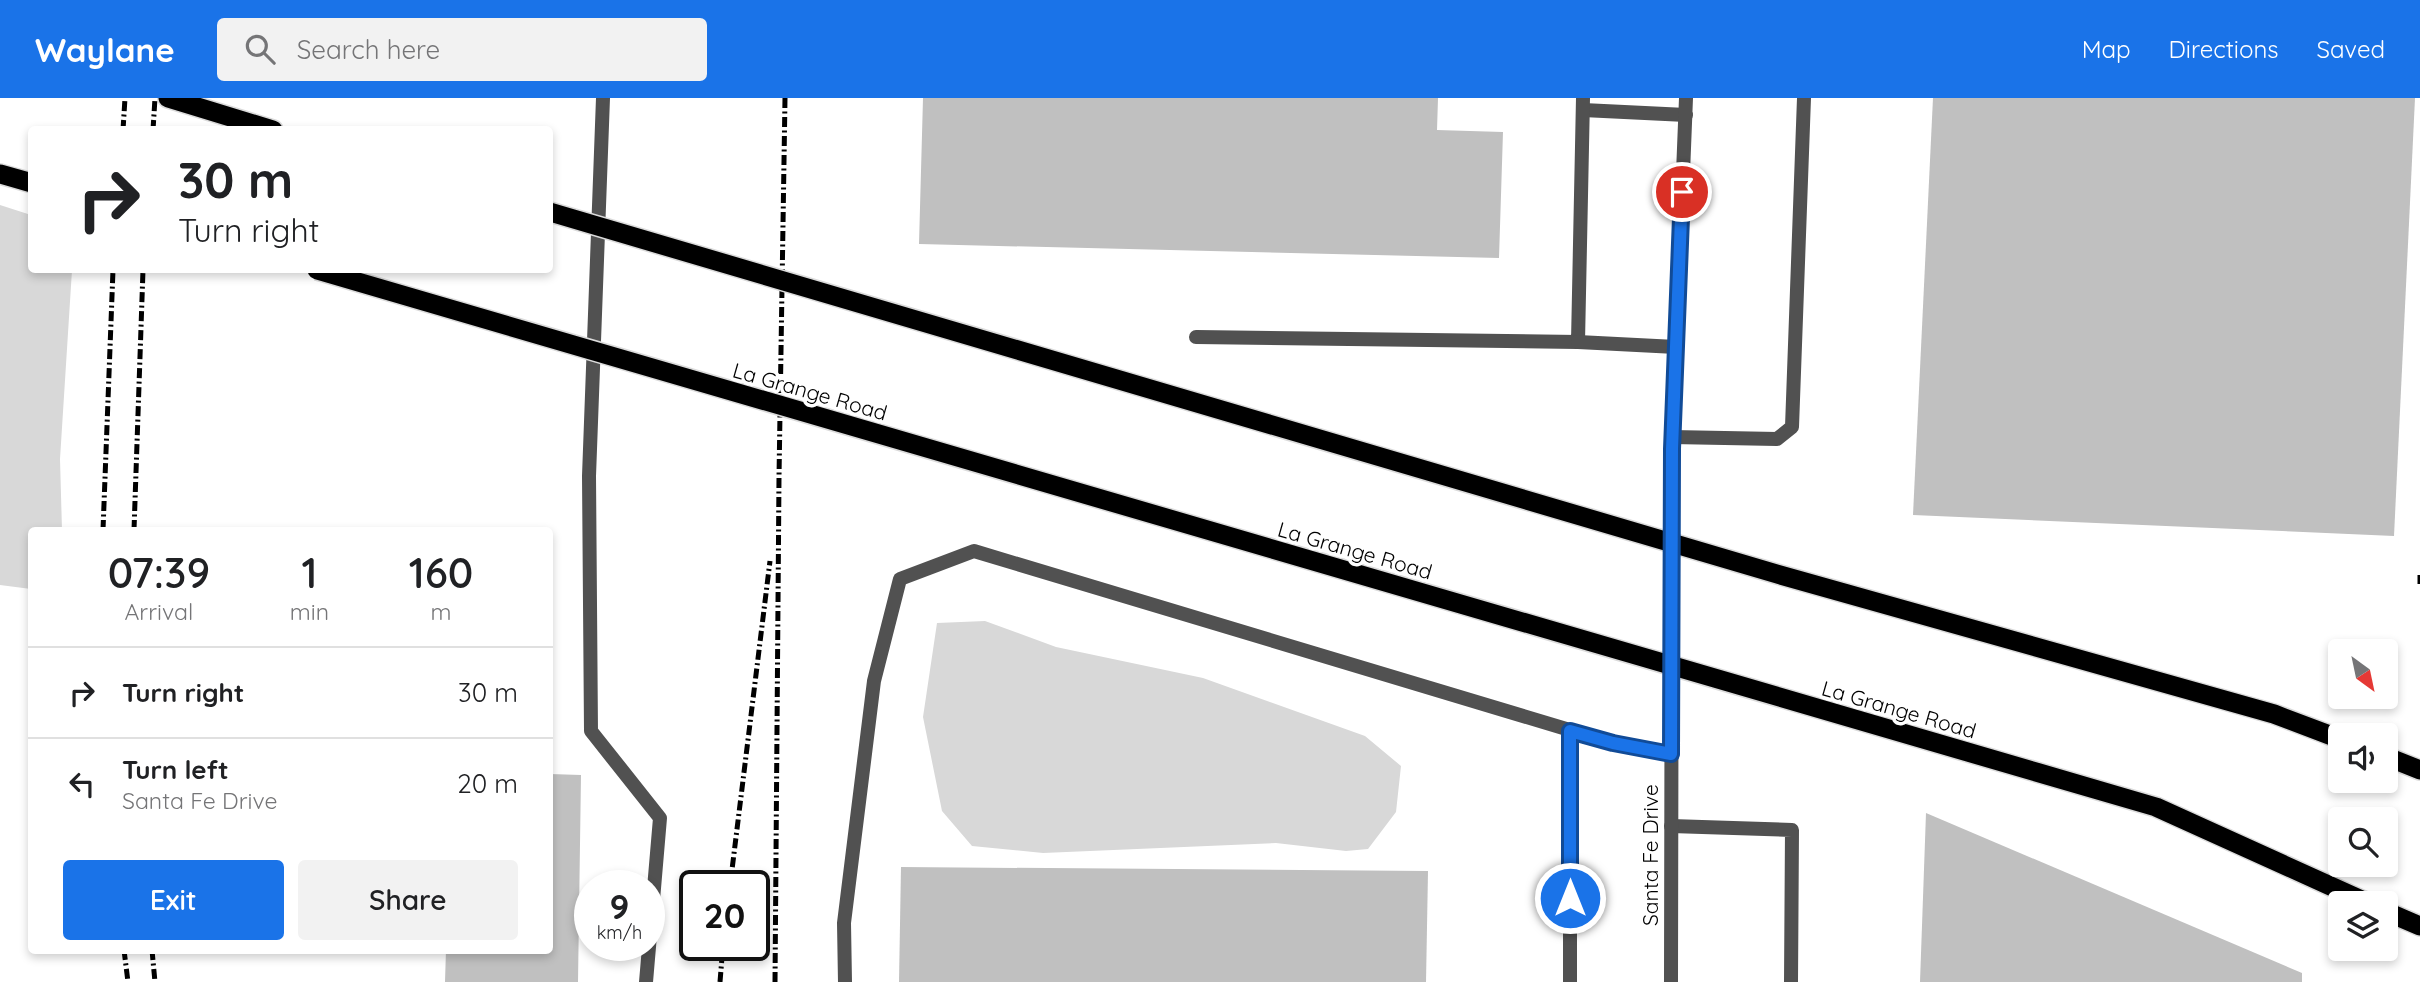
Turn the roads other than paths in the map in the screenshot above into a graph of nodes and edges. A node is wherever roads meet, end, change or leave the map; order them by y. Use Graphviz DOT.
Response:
graph roads {
  1 [pos="167,98"];
  2 [pos="603,98"];
  3 [pos="1686,98"];
  4 [pos="1804,98"];
  5 [pos="1583,104"];
  6 [pos="1686,115"];
  7 [pos="260,126"];
  8 [pos="0,174"];
  9 [pos="28,182"];
  10 [pos="553,213"];
  11 [pos="327,273"];
  12 [pos="1196,337"];
  13 [pos="1578,342"];
  14 [pos="1676,346"];
  15 [pos="1672,437"];
  16 [pos="1570,731"];
  17 [pos="2328,734"];
  18 [pos="1671,754"];
  19 [pos="2398,761"];
  20 [pos="2420,770"];
  21 [pos="1671,826"];
  22 [pos="2342,891"];
  23 [pos="2398,917"];
  24 [pos="2420,926"];
  25 [pos="646,982"];
  26 [pos="845,982"];
  27 [pos="1570,982"];
  28 [pos="1671,982"];
  29 [pos="1791,982"];
  1 -- 7 [label="highway"];
  2 -- 25 [label="street"];
  3 -- 6 [label="street, Santa Fe Drive"];
  4 -- 15 [label="street"];
  5 -- 6 [label="street"];
  5 -- 13 [label="street"];
  6 -- 14 [label="street, Santa Fe Drive"];
  8 -- 9 [label="highway"];
  10 -- 17 [label="highway, bridge"];
  11 -- 22 [label="highway, La Grange Road, bridge"];
  12 -- 13 [label="street"];
  13 -- 14 [label="street"];
  14 -- 15 [label="street, Santa Fe Drive"];
  15 -- 18 [label="street, Santa Fe Drive"];
  16 -- 18 [label="street"];
  16 -- 26 [label="street"];
  16 -- 27 [label="street"];
  18 -- 21 [label="street, Santa Fe Drive"];
  19 -- 20 [label="highway"];
  21 -- 28 [label="street, Santa Fe Drive"];
  21 -- 29 [label="street"];
  23 -- 24 [label="highway"];
}
